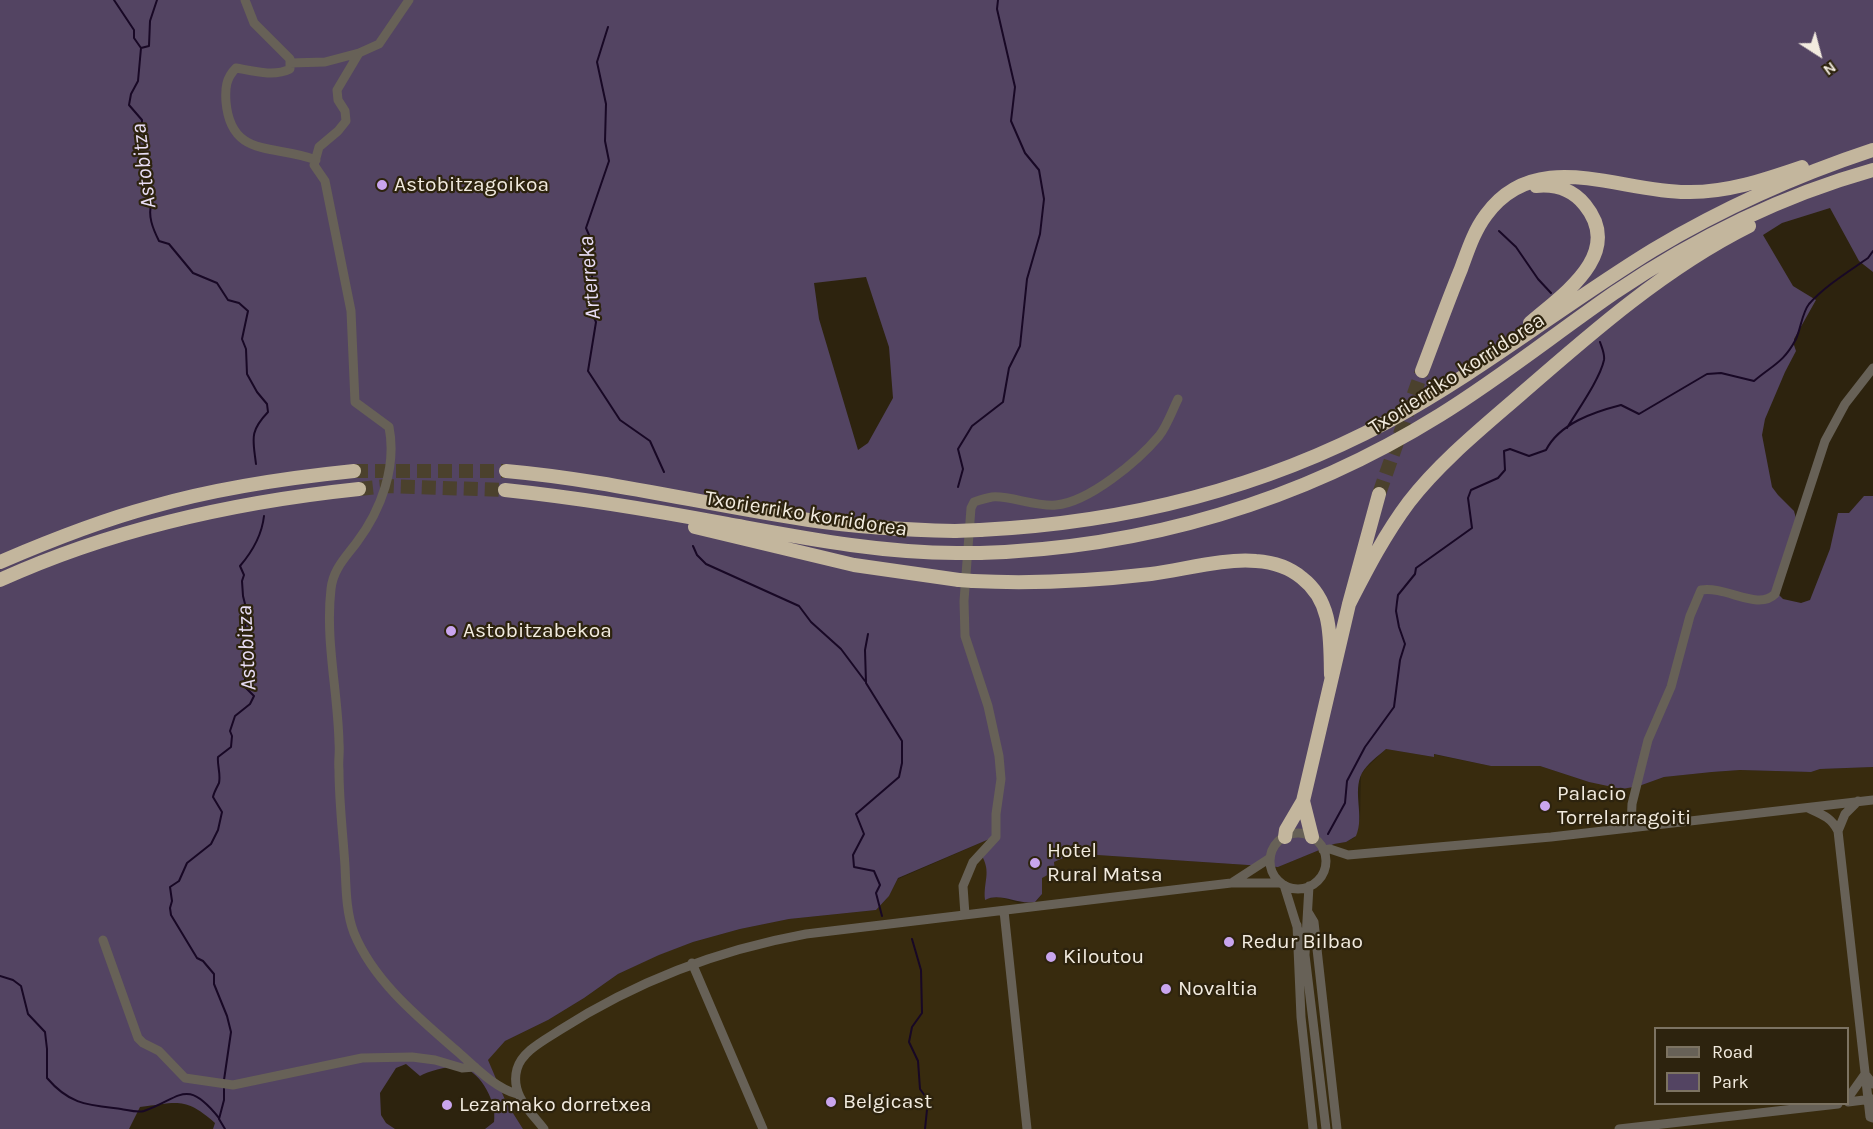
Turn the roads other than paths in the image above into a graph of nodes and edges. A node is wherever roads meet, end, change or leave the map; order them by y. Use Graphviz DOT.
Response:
graph roads {
  1 [pos="245,0"];
  2 [pos="409,0"];
  3 [pos="359,52"];
  4 [pos="290,63"];
  5 [pos="1873,150"];
  6 [pos="1852,154"];
  7 [pos="316,160"];
  8 [pos="1873,170"];
  9 [pos="1858,174"];
  10 [pos="1521,187"];
  11 [pos="1475,368"];
  12 [pos="1873,368"];
  13 [pos="1422,371"];
  14 [pos="1178,399"];
  15 [pos="354,471"];
  16 [pos="506,471"];
  17 [pos="359,489"];
  18 [pos="505,490"];
  19 [pos="1379,494"];
  20 [pos="577,498"];
  21 [pos="0,562"];
  22 [pos="0,580"];
  23 [pos="1349,604"];
  24 [pos="1331,675"];
  25 [pos="1873,800"];
  26 [pos="1303,801"];
  27 [pos="1858,801"];
  28 [pos="1834,804"];
  29 [pos="1807,807"];
  30 [pos="1837,825"];
  31 [pos="1631,828"];
  32 [pos="1285,837"];
  33 [pos="1312,837"];
  34 [pos="1323,850"];
  35 [pos="1348,855"];
  36 [pos="1270,858"];
  37 [pos="1324,870"];
  38 [pos="1231,883"];
  39 [pos="1282,884"];
  40 [pos="1309,886"];
  41 [pos="1004,911"];
  42 [pos="1308,912"];
  43 [pos="965,915"];
  44 [pos="1296,925"];
  45 [pos="102,940"];
  46 [pos="1305,955"];
  47 [pos="692,963"];
  48 [pos="475,1067"];
  49 [pos="1865,1074"];
  50 [pos="1873,1084"];
  51 [pos="517,1094"];
  52 [pos="1849,1098"];
  53 [pos="1870,1099"];
  54 [pos="1849,1100"];
  55 [pos="1829,1105"];
  56 [pos="1872,1118"];
  57 [pos="544,1129"];
  58 [pos="763,1129"];
  59 [pos="1027,1129"];
  60 [pos="1313,1129"];
  61 [pos="1326,1129"];
  62 [pos="1337,1129"];
  63 [pos="1619,1129"];
  1 -- 4 [label="street"];
  2 -- 3 [label="street"];
  3 -- 4 [label="street"];
  3 -- 7 [label="street"];
  4 -- 7 [label="street"];
  5 -- 6 [label="highway, Txorierriko korridorea"];
  6 -- 10 [label="highway"];
  6 -- 11 [label="highway, Txorierriko korridorea"];
  7 -- 48 [label="street"];
  8 -- 9 [label="highway, Txorierriko korridorea"];
  9 -- 20 [label="highway, Txorierriko korridorea, bridge"];
  9 -- 23 [label="highway"];
  10 -- 11 [label="highway"];
  10 -- 13 [label="highway"];
  11 -- 16 [label="highway, Txorierriko korridorea, bridge"];
  12 -- 31 [label="street"];
  14 -- 43 [label="street"];
  15 -- 21 [label="highway"];
  17 -- 22 [label="highway"];
  18 -- 20 [label="highway, Txorierriko korridorea"];
  19 -- 23 [label="highway"];
  20 -- 24 [label="highway"];
  23 -- 24 [label="highway"];
  24 -- 26 [label="highway"];
  25 -- 27 [label="street"];
  26 -- 32 [label="highway"];
  26 -- 33 [label="highway"];
  27 -- 28 [label="street"];
  27 -- 30 [label="street"];
  28 -- 29 [label="street"];
  28 -- 30 [label="street"];
  29 -- 30 [label="street"];
  29 -- 31 [label="street"];
  30 -- 49 [label="street"];
  31 -- 35 [label="street"];
  32 -- 33 [label="street"];
  32 -- 36 [label="street"];
  33 -- 34 [label="street"];
  34 -- 35 [label="street"];
  34 -- 37 [label="street"];
  35 -- 37 [label="street"];
  36 -- 38 [label="street"];
  36 -- 39 [label="street"];
  37 -- 40 [label="street"];
  38 -- 39 [label="street"];
  38 -- 41 [label="street"];
  39 -- 40 [label="street"];
  39 -- 44 [label="street"];
  40 -- 42 [label="street"];
  41 -- 43 [label="street"];
  41 -- 59 [label="street"];
  42 -- 46 [label="street"];
  42 -- 62 [label="street"];
  43 -- 47 [label="street"];
  44 -- 46 [label="street"];
  44 -- 60 [label="street"];
  45 -- 48 [label="street"];
  46 -- 61 [label="street"];
  47 -- 51 [label="street"];
  47 -- 58 [label="street"];
  48 -- 51 [label="street"];
  49 -- 50 [label="street"];
  49 -- 52 [label="street"];
  49 -- 53 [label="street"];
  51 -- 57 [label="street"];
  53 -- 54 [label="street"];
  53 -- 56 [label="street"];
  55 -- 63 [label="street"];
}
